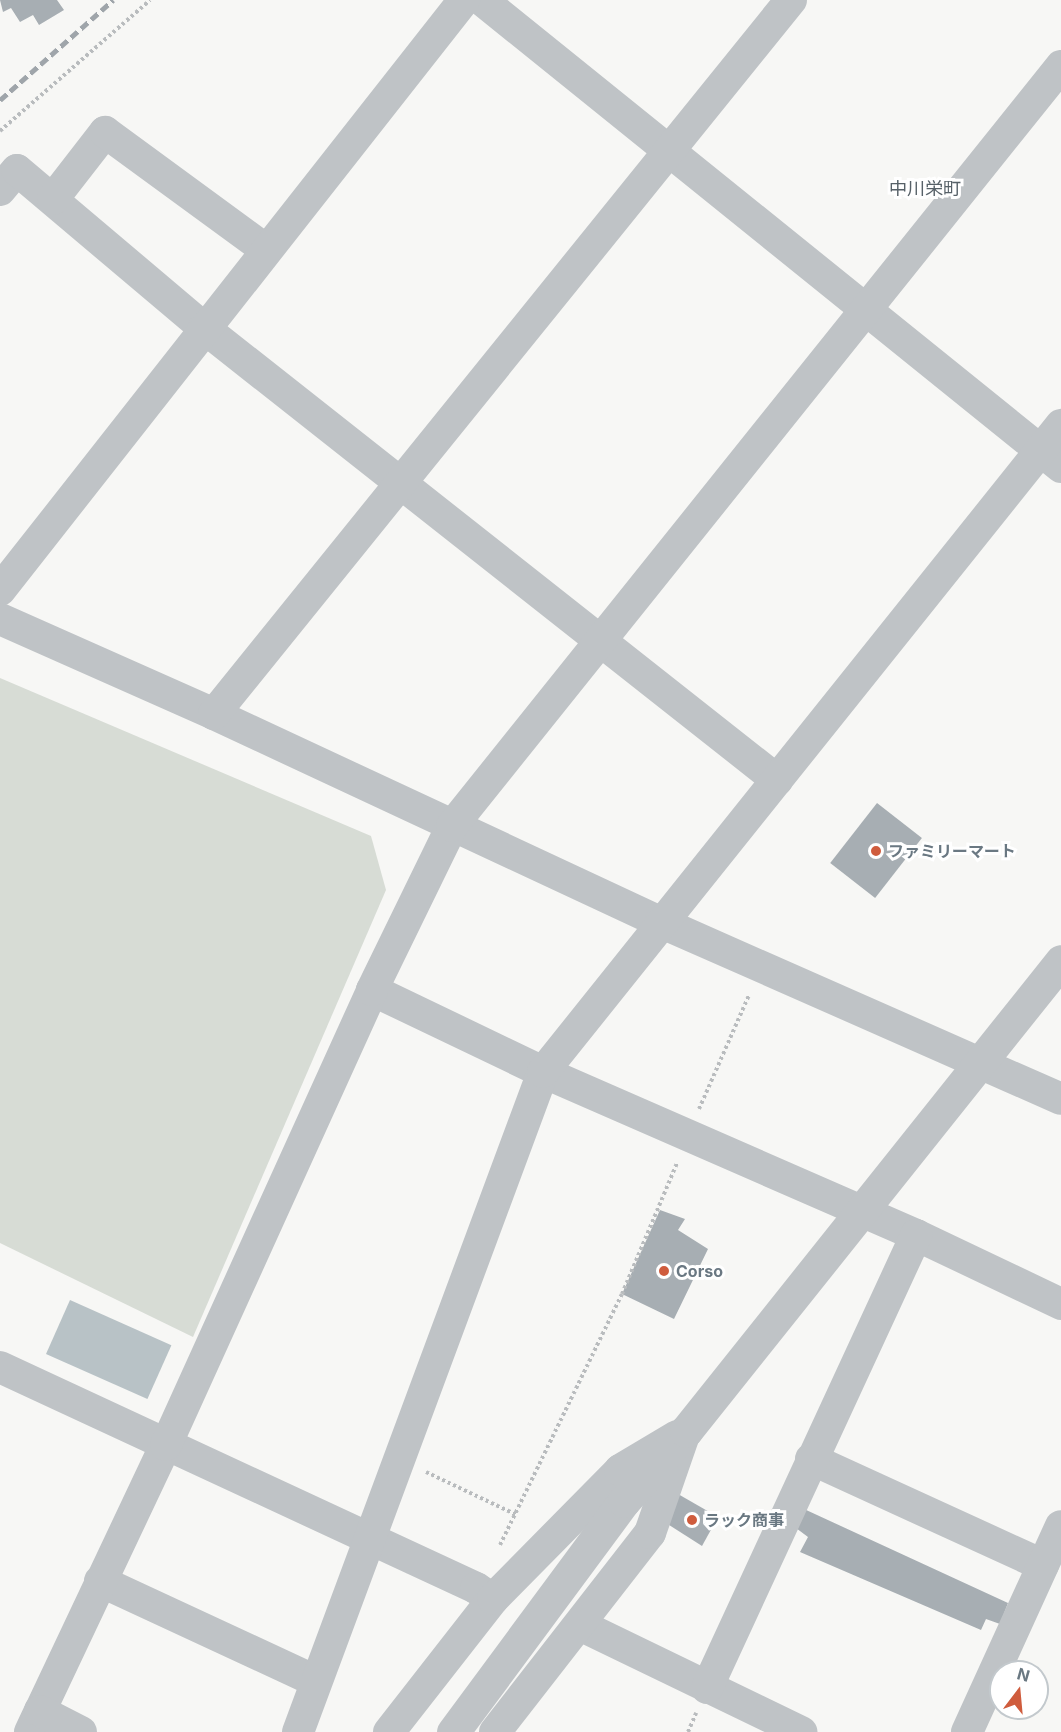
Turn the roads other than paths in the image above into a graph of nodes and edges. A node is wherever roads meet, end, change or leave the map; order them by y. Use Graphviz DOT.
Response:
graph roads {
  1 [pos="464,0"];
  2 [pos="482,0"];
  3 [pos="790,0"];
  4 [pos="1061,66"];
  5 [pos="669,152"];
  6 [pos="0,190"];
  7 [pos="53,199"];
  8 [pos="266,250"];
  9 [pos="868,310"];
  10 [pos="204,328"];
  11 [pos="1061,425"];
  12 [pos="1051,459"];
  13 [pos="400,484"];
  14 [pos="0,590"];
  15 [pos="0,619"];
  16 [pos="602,642"];
  17 [pos="214,714"];
  18 [pos="777,780"];
  19 [pos="452,826"];
  20 [pos="660,922"];
  21 [pos="1061,961"];
  22 [pos="372,990"];
  23 [pos="978,1064"];
  24 [pos="543,1072"];
  25 [pos="1061,1099"];
  26 [pos="862,1212"];
  27 [pos="916,1235"];
  28 [pos="1061,1305"];
  29 [pos="0,1367"];
  30 [pos="686,1431"];
  31 [pos="166,1445"];
  32 [pos="812,1459"];
  33 [pos="1061,1526"];
  34 [pos="371,1538"];
  35 [pos="1043,1565"];
  36 [pos="100,1581"];
  37 [pos="484,1594"];
  38 [pos="579,1625"];
  39 [pos="315,1681"];
  40 [pos="707,1688"];
  41 [pos="35,1721"];
  42 [pos="81,1732"];
  43 [pos="298,1732"];
  44 [pos="389,1732"];
  45 [pos="453,1732"];
  46 [pos="495,1732"];
  47 [pos="801,1732"];
  48 [pos="967,1732"];
  1 -- 8 [label="street"];
  2 -- 5 [label="street"];
  3 -- 5 [label="street"];
  4 -- 9 [label="street"];
  5 -- 9 [label="street"];
  5 -- 13 [label="street"];
  6 -- 7 [label="street"];
  7 -- 8 [label="street"];
  7 -- 10 [label="street"];
  8 -- 10 [label="street"];
  9 -- 12 [label="street"];
  9 -- 16 [label="street"];
  10 -- 13 [label="street"];
  10 -- 14 [label="street"];
  11 -- 12 [label="street"];
  12 -- 18 [label="street"];
  13 -- 16 [label="street"];
  13 -- 17 [label="street"];
  15 -- 17 [label="street"];
  16 -- 18 [label="street"];
  16 -- 19 [label="street"];
  17 -- 19 [label="street"];
  18 -- 20 [label="street"];
  19 -- 20 [label="street"];
  19 -- 22 [label="street"];
  20 -- 23 [label="street"];
  20 -- 24 [label="street"];
  21 -- 23 [label="street"];
  22 -- 24 [label="street"];
  22 -- 31 [label="street"];
  23 -- 25 [label="street"];
  23 -- 26 [label="street"];
  24 -- 26 [label="street"];
  24 -- 34 [label="street"];
  26 -- 27 [label="street"];
  26 -- 30 [label="street"];
  27 -- 28 [label="street"];
  27 -- 32 [label="street"];
  29 -- 31 [label="street"];
  30 -- 37 [label="street"];
  30 -- 38 [label="street"];
  30 -- 45 [label="street"];
  31 -- 34 [label="street"];
  31 -- 36 [label="street"];
  32 -- 35 [label="street"];
  32 -- 40 [label="street"];
  33 -- 35 [label="street"];
  34 -- 37 [label="street"];
  34 -- 39 [label="street"];
  35 -- 48 [label="street"];
  36 -- 39 [label="street"];
  36 -- 41 [label="street"];
  37 -- 44 [label="street"];
  38 -- 40 [label="street"];
  38 -- 46 [label="street"];
  39 -- 43 [label="street"];
  40 -- 47 [label="street"];
  41 -- 42 [label="street"];
}
